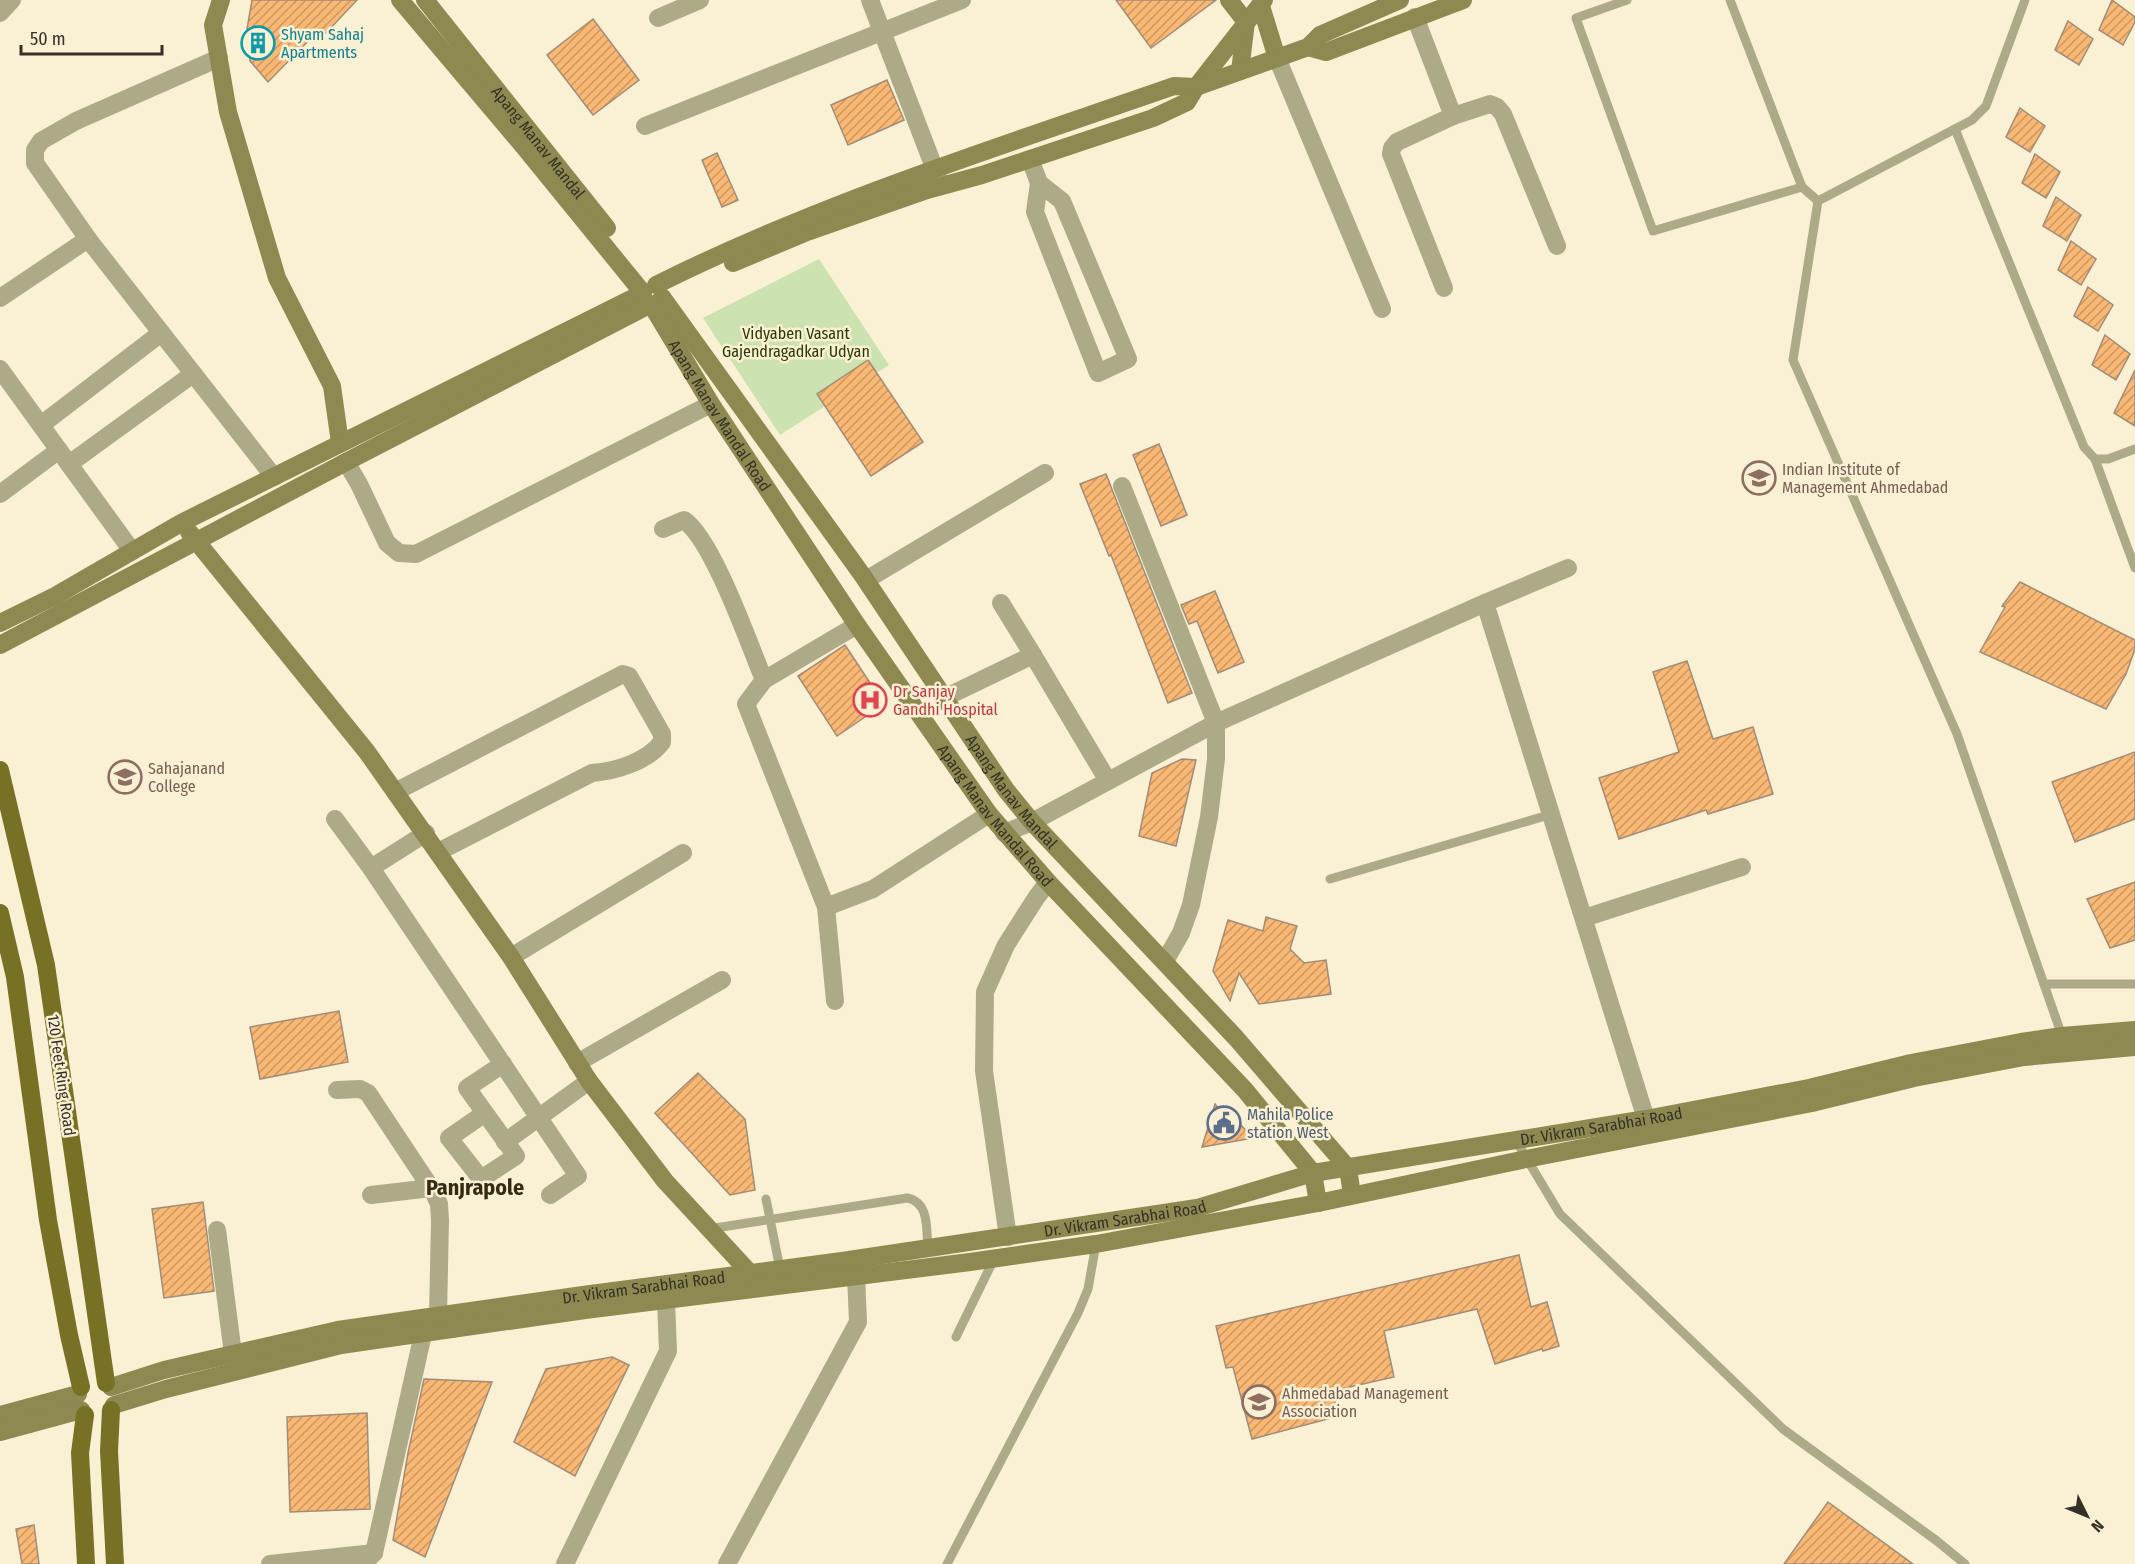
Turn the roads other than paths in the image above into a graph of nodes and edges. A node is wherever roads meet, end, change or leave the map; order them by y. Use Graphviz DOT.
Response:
graph roads {
  1 [pos="12,0"];
  2 [pos="221,0"];
  3 [pos="400,0"];
  4 [pos="424,0"];
  5 [pos="700,0"];
  6 [pos="870,0"];
  7 [pos="962,0"];
  8 [pos="1229,0"];
  9 [pos="1400,0"];
  10 [pos="1462,0"];
  11 [pos="1627,0"];
  12 [pos="1730,0"];
  13 [pos="2025,0"];
  14 [pos="1262,3"];
  15 [pos="1412,8"];
  16 [pos="0,14"];
  17 [pos="658,18"];
  18 [pos="1246,22"];
  19 [pos="883,33"];
  20 [pos="1308,47"];
  21 [pos="219,58"];
  22 [pos="1277,58"];
  23 [pos="1240,71"];
  24 [pos="1196,87"];
  25 [pos="1453,116"];
  26 [pos="645,126"];
  27 [pos="1955,129"];
  28 [pos="1030,159"];
  29 [pos="936,168"];
  30 [pos="1039,183"];
  31 [pos="941,186"];
  32 [pos="1802,187"];
  33 [pos="1818,201"];
  34 [pos="88,239"];
  35 [pos="1557,246"];
  36 [pos="1444,288"];
  37 [pos="654,293"];
  38 [pos="0,298"];
  39 [pos="1382,309"];
  40 [pos="161,333"];
  41 [pos="0,369"];
  42 [pos="193,374"];
  43 [pos="711,404"];
  44 [pos="41,425"];
  45 [pos="340,443"];
  46 [pos="2135,449"];
  47 [pos="64,457"];
  48 [pos="2096,459"];
  49 [pos="346,462"];
  50 [pos="1045,473"];
  51 [pos="274,477"];
  52 [pos="1122,486"];
  53 [pos="0,494"];
  54 [pos="181,523"];
  55 [pos="663,529"];
  56 [pos="196,541"];
  57 [pos="132,551"];
  58 [pos="1568,568"];
  59 [pos="2135,568"];
  60 [pos="865,578"];
  61 [pos="837,593"];
  62 [pos="1001,603"];
  63 [pos="1485,603"];
  64 [pos="0,623"];
  65 [pos="857,625"];
  66 [pos="0,645"];
  67 [pos="1033,655"];
  68 [pos="764,680"];
  69 [pos="944,698"];
  70 [pos="1216,723"];
  71 [pos="0,770"];
  72 [pos="1108,781"];
  73 [pos="395,792"];
  74 [pos="989,814"];
  75 [pos="1552,814"];
  76 [pos="335,819"];
  77 [pos="1032,822"];
  78 [pos="426,833"];
  79 [pos="1004,833"];
  80 [pos="438,852"];
  81 [pos="683,853"];
  82 [pos="1742,867"];
  83 [pos="371,868"];
  84 [pos="1330,879"];
  85 [pos="1048,882"];
  86 [pos="826,907"];
  87 [pos="0,913"];
  88 [pos="1584,918"];
  89 [pos="511,957"];
  90 [pos="1165,962"];
  91 [pos="722,980"];
  92 [pos="2044,984"];
  93 [pos="2135,984"];
  94 [pos="835,1001"];
  95 [pos="2135,1030"];
  96 [pos="2063,1044"];
  97 [pos="2135,1047"];
  98 [pos="577,1063"];
  99 [pos="503,1064"];
  100 [pos="589,1081"];
  101 [pos="337,1090"];
  102 [pos="484,1113"];
  103 [pos="538,1117"];
  104 [pos="1646,1119"];
  105 [pos="1516,1141"];
  106 [pos="505,1142"];
  107 [pos="1526,1159"];
  108 [pos="1348,1168"];
  109 [pos="1313,1173"];
  110 [pos="431,1188"];
  111 [pos="371,1195"];
  112 [pos="550,1195"];
  113 [pos="1352,1196"];
  114 [pos="766,1199"];
  115 [pos="1318,1203"];
  116 [pos="771,1219"];
  117 [pos="708,1229"];
  118 [pos="217,1230"];
  119 [pos="1008,1237"];
  120 [pos="1096,1244"];
  121 [pos="928,1249"];
  122 [pos="994,1259"];
  123 [pos="780,1269"];
  124 [pos="856,1275"];
  125 [pos="751,1281"];
  126 [pos="666,1299"];
  127 [pos="438,1316"];
  128 [pos="423,1334"];
  129 [pos="956,1337"];
  130 [pos="233,1354"];
  131 [pos="110,1396"];
  132 [pos="81,1402"];
  133 [pos="0,1415"];
  134 [pos="0,1432"];
  135 [pos="369,1558"];
  136 [pos="86,1564"];
  137 [pos="115,1564"];
  138 [pos="270,1564"];
  139 [pos="565,1564"];
  140 [pos="727,1564"];
  141 [pos="947,1564"];
  142 [pos="1965,1564"];
  1 -- 16 [label="street"];
  2 -- 21 [label="street"];
  3 -- 37 [label="street, Apang Manav Mandal Road"];
  4 -- 37 [label="street, Apang Manav Mandal"];
  5 -- 17 [label="street"];
  6 -- 19 [label="street"];
  7 -- 19 [label="street"];
  8 -- 18 [label="street"];
  9 -- 20 [label="street"];
  10 -- 15 [label="street"];
  11 -- 32 [label="lane"];
  12 -- 32 [label="lane"];
  13 -- 27 [label="lane"];
  14 -- 18 [label="street"];
  14 -- 22 [label="street"];
  15 -- 20 [label="street"];
  15 -- 25 [label="street"];
  18 -- 23 [label="street"];
  18 -- 24 [label="street"];
  19 -- 26 [label="street"];
  19 -- 29 [label="street"];
  20 -- 22 [label="street"];
  21 -- 34 [label="street"];
  21 -- 45 [label="street"];
  22 -- 23 [label="street"];
  22 -- 39 [label="street"];
  23 -- 24 [label="street"];
  24 -- 28 [label="street"];
  24 -- 29 [label="street"];
  25 -- 35 [label="street"];
  25 -- 36 [label="street"];
  27 -- 33 [label="lane"];
  27 -- 48 [label="lane"];
  28 -- 30 [label="street"];
  28 -- 31 [label="street"];
  29 -- 31 [label="street"];
  29 -- 37 [label="street"];
  30 -- 30 [label="street"];
  31 -- 37 [label="street"];
  32 -- 33 [label="lane"];
  33 -- 92 [label="lane"];
  34 -- 38 [label="street"];
  34 -- 40 [label="street"];
  37 -- 43 [label="street, Apang Manav Mandal Road"];
  37 -- 45 [label="street"];
  37 -- 49 [label="street"];
  37 -- 60 [label="street, Apang Manav Mandal"];
  40 -- 42 [label="street"];
  40 -- 44 [label="street"];
  41 -- 44 [label="street"];
  42 -- 47 [label="street"];
  42 -- 51 [label="street"];
  43 -- 49 [label="street"];
  43 -- 61 [label="street, Apang Manav Mandal Road"];
  44 -- 47 [label="street"];
  45 -- 51 [label="street"];
  46 -- 48 [label="lane"];
  47 -- 53 [label="street"];
  47 -- 57 [label="street"];
  48 -- 59 [label="lane"];
  49 -- 56 [label="street"];
  50 -- 60 [label="street"];
  51 -- 54 [label="street"];
  52 -- 70 [label="street"];
  54 -- 56 [label="street"];
  54 -- 57 [label="street"];
  55 -- 68 [label="street"];
  56 -- 66 [label="street"];
  56 -- 73 [label="street"];
  57 -- 64 [label="street"];
  58 -- 63 [label="street"];
  60 -- 61 [label="street"];
  60 -- 69 [label="street, Apang Manav Mandal"];
  61 -- 65 [label="street, Apang Manav Mandal Road"];
  62 -- 67 [label="street"];
  63 -- 70 [label="street"];
  63 -- 75 [label="street"];
  65 -- 68 [label="street"];
  65 -- 74 [label="street, Apang Manav Mandal Road"];
  67 -- 69 [label="street"];
  67 -- 72 [label="street"];
  68 -- 86 [label="street"];
  69 -- 77 [label="street, Apang Manav Mandal"];
  70 -- 72 [label="street"];
  70 -- 90 [label="street"];
  71 -- 131 [label="main road, 120 Feet Ring Road"];
  72 -- 77 [label="street"];
  73 -- 78 [label="street"];
  73 -- 80 [label="street"];
  74 -- 79 [label="street, Apang Manav Mandal Road"];
  74 -- 86 [label="street"];
  75 -- 84 [label="lane"];
  75 -- 88 [label="street"];
  76 -- 83 [label="street"];
  77 -- 79 [label="street"];
  77 -- 90 [label="street, Apang Manav Mandal"];
  78 -- 80 [label="street"];
  78 -- 83 [label="street"];
  79 -- 85 [label="street, Apang Manav Mandal Road"];
  80 -- 89 [label="street"];
  81 -- 89 [label="street"];
  82 -- 88 [label="street"];
  83 -- 99 [label="street"];
  85 -- 109 [label="street, Apang Manav Mandal Road"];
  85 -- 119 [label="street"];
  86 -- 94 [label="street"];
  87 -- 132 [label="main road, 120 Feet Ring Road"];
  88 -- 104 [label="street"];
  89 -- 98 [label="street"];
  90 -- 108 [label="street, Apang Manav Mandal"];
  91 -- 98 [label="street"];
  92 -- 93 [label="lane"];
  92 -- 96 [label="lane"];
  95 -- 96 [label="street, Dr. Vikram Sarabhai Road"];
  96 -- 97 [label="street, Dr. Vikram Sarabhai Road"];
  96 -- 104 [label="street, Dr. Vikram Sarabhai Road"];
  96 -- 107 [label="street, Dr. Vikram Sarabhai Road"];
  98 -- 100 [label="street"];
  99 -- 102 [label="street"];
  99 -- 103 [label="street"];
  100 -- 103 [label="street"];
  100 -- 117 [label="street"];
  101 -- 110 [label="street"];
  102 -- 106 [label="street"];
  102 -- 106 [label="street"];
  103 -- 106 [label="street"];
  103 -- 112 [label="street"];
  104 -- 105 [label="street, Dr. Vikram Sarabhai Road"];
  105 -- 107 [label="lane"];
  105 -- 108 [label="street, Dr. Vikram Sarabhai Road"];
  107 -- 113 [label="street, Dr. Vikram Sarabhai Road"];
  107 -- 142 [label="lane"];
  108 -- 109 [label="street, Dr. Vikram Sarabhai Road"];
  108 -- 113 [label="street"];
  109 -- 115 [label="street, Apang Manav Mandal Road"];
  109 -- 119 [label="street, Dr. Vikram Sarabhai Road"];
  110 -- 111 [label="street"];
  110 -- 127 [label="street"];
  113 -- 115 [label="street, Dr. Vikram Sarabhai Road"];
  114 -- 116 [label="lane"];
  115 -- 120 [label="street, Dr. Vikram Sarabhai Road"];
  116 -- 117 [label="lane"];
  116 -- 121 [label="lane"];
  116 -- 123 [label="lane"];
  117 -- 125 [label="street"];
  118 -- 130 [label="street"];
  119 -- 121 [label="street, Dr. Vikram Sarabhai Road"];
  120 -- 122 [label="street, Dr. Vikram Sarabhai Road"];
  120 -- 141 [label="lane"];
  121 -- 123 [label="street, Dr. Vikram Sarabhai Road"];
  122 -- 124 [label="street, Dr. Vikram Sarabhai Road"];
  122 -- 129 [label="lane"];
  123 -- 125 [label="street, Dr. Vikram Sarabhai Road"];
  124 -- 125 [label="street, Dr. Vikram Sarabhai Road"];
  124 -- 140 [label="street"];
  125 -- 126 [label="street, Dr. Vikram Sarabhai Road"];
  125 -- 127 [label="street, Dr. Vikram Sarabhai Road"];
  126 -- 128 [label="street, Dr. Vikram Sarabhai Road"];
  126 -- 139 [label="street"];
  127 -- 130 [label="street, Dr. Vikram Sarabhai Road"];
  128 -- 131 [label="street, Dr. Vikram Sarabhai Road"];
  128 -- 135 [label="street"];
  130 -- 131 [label="street, Dr. Vikram Sarabhai Road"];
  131 -- 132 [label="main road"];
  131 -- 132 [label="main road"];
  131 -- 137 [label="main road, 120 Feet Ring Road"];
  132 -- 133 [label="street"];
  132 -- 134 [label="street"];
  132 -- 136 [label="main road, 120 Feet Ring Road"];
  135 -- 138 [label="street"];
}
